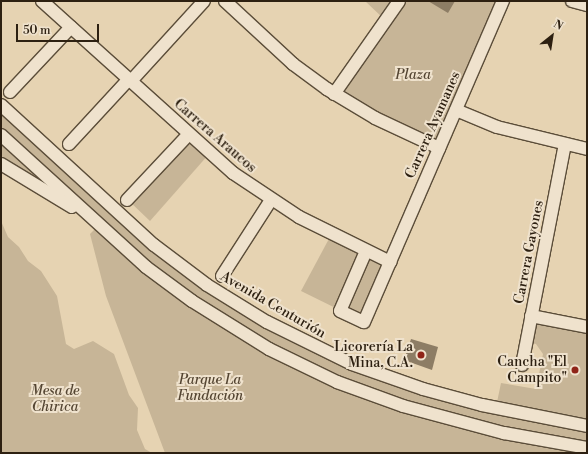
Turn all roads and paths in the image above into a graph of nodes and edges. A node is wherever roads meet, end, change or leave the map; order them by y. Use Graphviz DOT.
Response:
graph roads {
  1 [pos="42,1"];
  2 [pos="204,1"];
  3 [pos="225,1"];
  4 [pos="399,1"];
  5 [pos="503,1"];
  6 [pos="572,1"];
  7 [pos="587,5"];
  8 [pos="71,27"];
  9 [pos="130,80"];
  10 [pos="10,92"];
  11 [pos="334,94"];
  12 [pos="1,105"];
  13 [pos="456,110"];
  14 [pos="1,135"];
  15 [pos="188,135"];
  16 [pos="69,144"];
  17 [pos="565,144"];
  18 [pos="439,148"];
  19 [pos="587,149"];
  20 [pos="1,164"];
  21 [pos="127,200"];
  22 [pos="270,200"];
  23 [pos="90,218"];
  24 [pos="366,251"];
  25 [pos="390,262"];
  26 [pos="222,276"];
  27 [pos="531,316"];
  28 [pos="587,327"];
  29 [pos="522,365"];
  30 [pos="587,426"];
  31 [pos="587,448"];
  1 -- 8 [label="street, Carrera Araucos"];
  2 -- 9 [label="street"];
  3 -- 11 [label="street"];
  4 -- 11 [label="street"];
  5 -- 13 [label="street, Carrera Ayamanes"];
  6 -- 7 [label="street"];
  8 -- 9 [label="street, Carrera Araucos"];
  8 -- 10 [label="street"];
  9 -- 15 [label="street, Carrera Araucos"];
  9 -- 16 [label="street"];
  11 -- 18 [label="street"];
  12 -- 30 [label="street, Avenida Centurión"];
  13 -- 17 [label="street"];
  13 -- 18 [label="street, Carrera Ayamanes"];
  14 -- 23 [label="street"];
  15 -- 21 [label="street"];
  15 -- 22 [label="street, Carrera Araucos"];
  17 -- 19 [label="street"];
  17 -- 27 [label="street, Carrera Gayones"];
  18 -- 25 [label="street, Carrera Ayamanes"];
  20 -- 23 [label="street"];
  22 -- 24 [label="street, Carrera Araucos"];
  22 -- 26 [label="street"];
  23 -- 31 [label="street"];
  24 -- 25 [label="street, Carrera Araucos"];
  24 -- 25 [label="street, Carrera Ayamanes"];
  27 -- 28 [label="street"];
  27 -- 29 [label="street, Carrera Gayones"];
}
